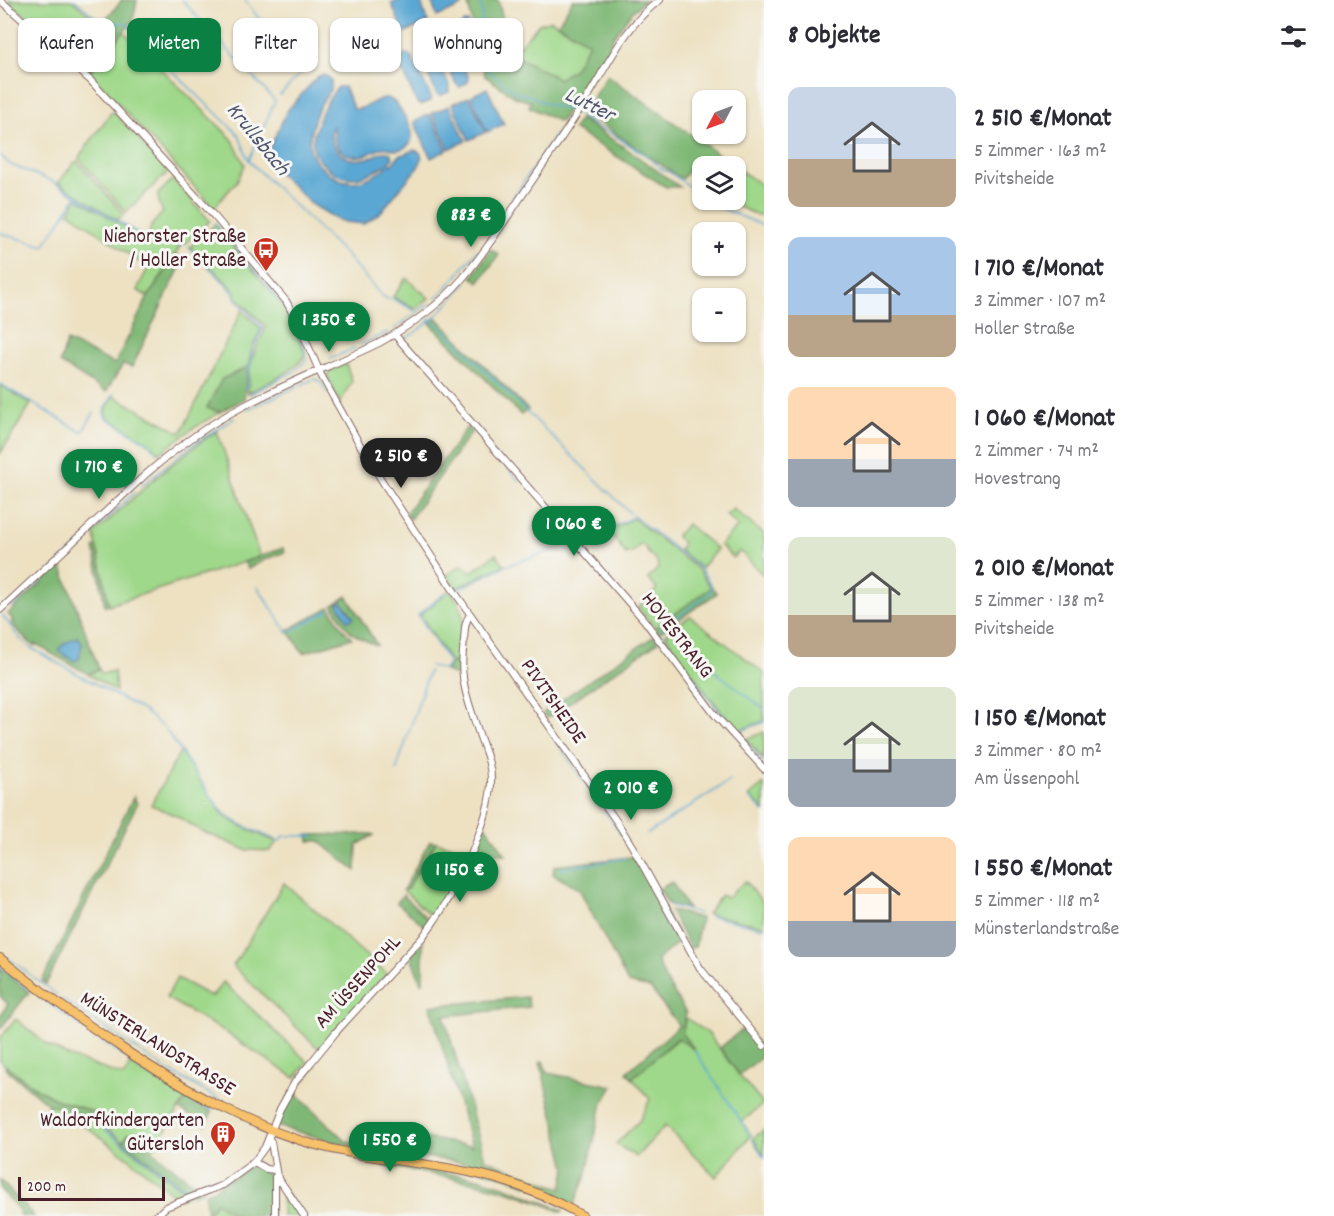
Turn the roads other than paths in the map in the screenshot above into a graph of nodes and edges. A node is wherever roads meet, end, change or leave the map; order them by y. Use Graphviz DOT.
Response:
graph roads {
  1 [pos="0,0"];
  2 [pos="660,0"];
  3 [pos="395,335"];
  4 [pos="320,371"];
  5 [pos="2,606"];
  6 [pos="471,615"];
  7 [pos="764,769"];
  8 [pos="0,958"];
  9 [pos="764,1046"];
  10 [pos="270,1134"];
  11 [pos="254,1162"];
  12 [pos="276,1173"];
  13 [pos="156,1216"];
  14 [pos="275,1216"];
  15 [pos="304,1216"];
  16 [pos="583,1216"];
  1 -- 4 [label="street, PIVITSHEIDE"];
  2 -- 3 [label="street"];
  3 -- 4 [label="street"];
  3 -- 7 [label="street, HOVESTRANG"];
  4 -- 5 [label="street"];
  4 -- 6 [label="street, PIVITSHEIDE"];
  6 -- 9 [label="street, PIVITSHEIDE"];
  6 -- 10 [label="street, AM ÜSSENPOHL"];
  8 -- 10 [label="main road, MÜNSTERLANDSTRASSE"];
  10 -- 11 [label="street, AM ÜSSENPOHL"];
  10 -- 12 [label="street"];
  10 -- 16 [label="main road, MÜNSTERLANDSTRASSE"];
  11 -- 12 [label="street"];
  11 -- 13 [label="street"];
  12 -- 14 [label="street"];
  12 -- 15 [label="street"];
}
